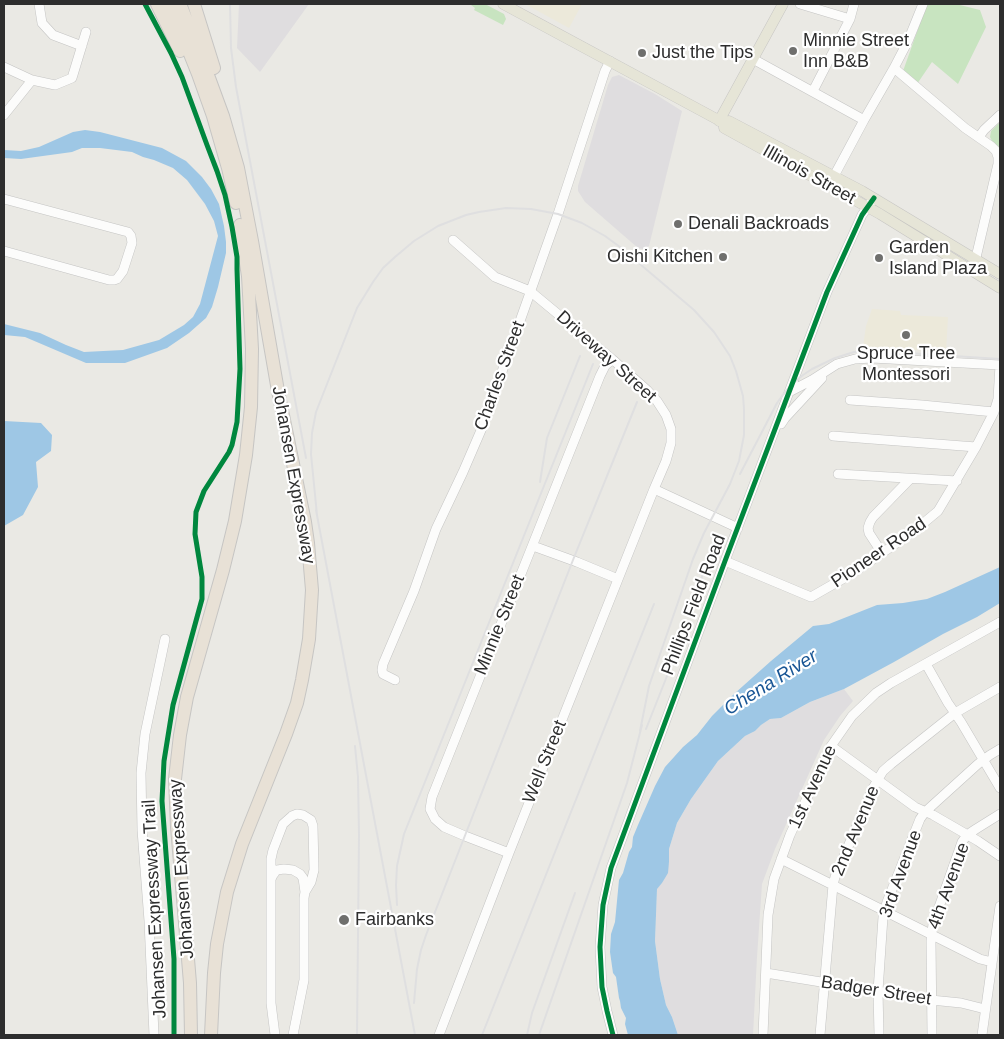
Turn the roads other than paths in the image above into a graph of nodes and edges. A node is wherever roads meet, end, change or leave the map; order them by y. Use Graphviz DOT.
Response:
graph roads {
  1 [pos="39,4"];
  2 [pos="157,4"];
  3 [pos="170,4"];
  4 [pos="180,4"];
  5 [pos="194,4"];
  6 [pos="503,4"];
  7 [pos="783,4"];
  8 [pos="800,4"];
  9 [pos="854,4"];
  10 [pos="922,4"];
  11 [pos="850,19"];
  12 [pos="86,32"];
  13 [pos="82,46"];
  14 [pos="754,59"];
  15 [pos="610,61"];
  16 [pos="4,67"];
  17 [pos="894,68"];
  18 [pos="32,80"];
  19 [pos="813,92"];
  20 [pos="1000,115"];
  21 [pos="4,116"];
  22 [pos="213,116"];
  23 [pos="864,120"];
  24 [pos="722,122"];
  25 [pos="979,137"];
  26 [pos="238,168"];
  27 [pos="834,176"];
  28 [pos="874,198"];
  29 [pos="4,199"];
  30 [pos="868,207"];
  31 [pos="453,240"];
  32 [pos="4,251"];
  33 [pos="976,259"];
  34 [pos="972,271"];
  35 [pos="1000,274"];
  36 [pos="1000,288"];
  37 [pos="530,291"];
  38 [pos="612,359"];
  39 [pos="837,364"];
  40 [pos="1000,366"];
  41 [pos="789,392"];
  42 [pos="850,400"];
  43 [pos="994,412"];
  44 [pos="774,434"];
  45 [pos="833,436"];
  46 [pos="976,447"];
  47 [pos="838,474"];
  48 [pos="910,478"];
  49 [pos="956,481"];
  50 [pos="654,489"];
  51 [pos="738,528"];
  52 [pos="533,546"];
  53 [pos="882,553"];
  54 [pos="725,561"];
  55 [pos="618,579"];
  56 [pos="1000,622"];
  57 [pos="165,639"];
  58 [pos="926,664"];
  59 [pos="395,680"];
  60 [pos="1000,687"];
  61 [pos="955,714"];
  62 [pos="831,746"];
  63 [pos="1000,749"];
  64 [pos="983,760"];
  65 [pos="877,780"];
  66 [pos="1000,788"];
  67 [pos="925,812"];
  68 [pos="1000,814"];
  69 [pos="967,835"];
  70 [pos="509,853"];
  71 [pos="1000,856"];
  72 [pos="781,859"];
  73 [pos="271,882"];
  74 [pos="833,885"];
  75 [pos="305,892"];
  76 [pos="1000,906"];
  77 [pos="884,910"];
  78 [pos="931,933"];
  79 [pos="992,962"];
  80 [pos="766,973"];
  81 [pos="825,983"];
  82 [pos="878,992"];
  83 [pos="931,1000"];
  84 [pos="986,1009"];
  85 [pos="154,1035"];
  86 [pos="191,1035"];
  87 [pos="211,1035"];
  88 [pos="275,1035"];
  89 [pos="294,1035"];
  90 [pos="438,1035"];
  91 [pos="613,1035"];
  92 [pos="763,1035"];
  93 [pos="820,1035"];
  94 [pos="879,1035"];
  95 [pos="932,1035"];
  96 [pos="982,1035"];
  1 -- 13 [label="street"];
  2 -- 22 [label="highway"];
  3 -- 22 [label="highway, Johansen Expressway"];
  4 -- 26 [label="highway, Johansen Expressway"];
  5 -- 26 [label="highway"];
  6 -- 15 [label="main road, Illinois Street"];
  7 -- 14 [label="main road"];
  8 -- 11 [label="street"];
  9 -- 11 [label="street"];
  10 -- 17 [label="street"];
  11 -- 19 [label="street"];
  12 -- 13 [label="street"];
  13 -- 18 [label="street"];
  14 -- 19 [label="street"];
  14 -- 24 [label="main road"];
  15 -- 24 [label="main road, Illinois Street"];
  15 -- 37 [label="street, Charles Street"];
  16 -- 18 [label="street"];
  17 -- 23 [label="street"];
  17 -- 25 [label="street"];
  18 -- 21 [label="street"];
  19 -- 23 [label="street"];
  20 -- 25 [label="street"];
  22 -- 86 [label="highway, Johansen Expressway"];
  23 -- 27 [label="street"];
  24 -- 27 [label="main road, Illinois Street"];
  24 -- 30 [label="main road, Illinois Street"];
  25 -- 33 [label="street"];
  26 -- 87 [label="highway, Johansen Expressway"];
  27 -- 28 [label="main road, Illinois Street"];
  28 -- 30 [label="street, Phillips Field Road"];
  28 -- 33 [label="main road, Illinois Street"];
  29 -- 32 [label="street"];
  30 -- 34 [label="main road, Illinois Street"];
  30 -- 41 [label="street, Phillips Field Road"];
  31 -- 37 [label="street, Driveway Street"];
  33 -- 34 [label="street"];
  33 -- 35 [label="main road, Illinois Street"];
  34 -- 36 [label="main road, Illinois Street"];
  37 -- 38 [label="street, Driveway Street"];
  37 -- 59 [label="street, Charles Street"];
  38 -- 50 [label="street, Driveway Street"];
  38 -- 52 [label="street, Minnie Street"];
  39 -- 40 [label="street"];
  39 -- 41 [label="street"];
  39 -- 44 [label="street"];
  40 -- 43 [label="street, Pioneer Road"];
  41 -- 44 [label="street, Phillips Field Road"];
  42 -- 43 [label="street"];
  43 -- 46 [label="street, Pioneer Road"];
  44 -- 51 [label="street, Phillips Field Road"];
  45 -- 46 [label="street"];
  46 -- 49 [label="street, Pioneer Road"];
  47 -- 48 [label="street"];
  48 -- 49 [label="street"];
  48 -- 53 [label="street"];
  49 -- 53 [label="street, Pioneer Road"];
  50 -- 51 [label="street"];
  50 -- 55 [label="street, Well Street"];
  51 -- 54 [label="street, Phillips Field Road"];
  52 -- 55 [label="street"];
  52 -- 70 [label="street, Minnie Street"];
  53 -- 54 [label="street, Pioneer Road"];
  54 -- 91 [label="street, Phillips Field Road"];
  55 -- 70 [label="street, Well Street"];
  56 -- 58 [label="street, 1st Avenue"];
  57 -- 85 [label="street"];
  58 -- 61 [label="street"];
  58 -- 62 [label="street, 1st Avenue"];
  60 -- 61 [label="street, 2nd Avenue"];
  61 -- 64 [label="street"];
  61 -- 65 [label="street, 2nd Avenue"];
  62 -- 65 [label="street"];
  62 -- 72 [label="street, 1st Avenue"];
  63 -- 64 [label="street, 3rd Avenue"];
  64 -- 66 [label="street"];
  64 -- 67 [label="street, 3rd Avenue"];
  65 -- 67 [label="street"];
  65 -- 74 [label="street, 2nd Avenue"];
  67 -- 69 [label="street"];
  67 -- 77 [label="street, 3rd Avenue"];
  68 -- 69 [label="street, 4th Avenue"];
  69 -- 71 [label="street"];
  69 -- 78 [label="street, 4th Avenue"];
  70 -- 90 [label="street, Well Street"];
  72 -- 74 [label="street"];
  72 -- 80 [label="street, 1st Avenue"];
  73 -- 75 [label="street"];
  73 -- 75 [label="street"];
  73 -- 88 [label="street"];
  74 -- 77 [label="street"];
  74 -- 81 [label="street, 2nd Avenue"];
  75 -- 89 [label="street"];
  76 -- 79 [label="street"];
  77 -- 78 [label="street"];
  77 -- 82 [label="street, 3rd Avenue"];
  78 -- 79 [label="street"];
  78 -- 83 [label="street, 4th Avenue"];
  79 -- 84 [label="street"];
  80 -- 81 [label="street, Badger Street"];
  80 -- 92 [label="street, 1st Avenue"];
  81 -- 82 [label="street, Badger Street"];
  81 -- 93 [label="street, 2nd Avenue"];
  82 -- 83 [label="street, Badger Street"];
  82 -- 94 [label="street, 3rd Avenue"];
  83 -- 84 [label="street, Badger Street"];
  83 -- 95 [label="street, 4th Avenue"];
  84 -- 96 [label="street"];
}
